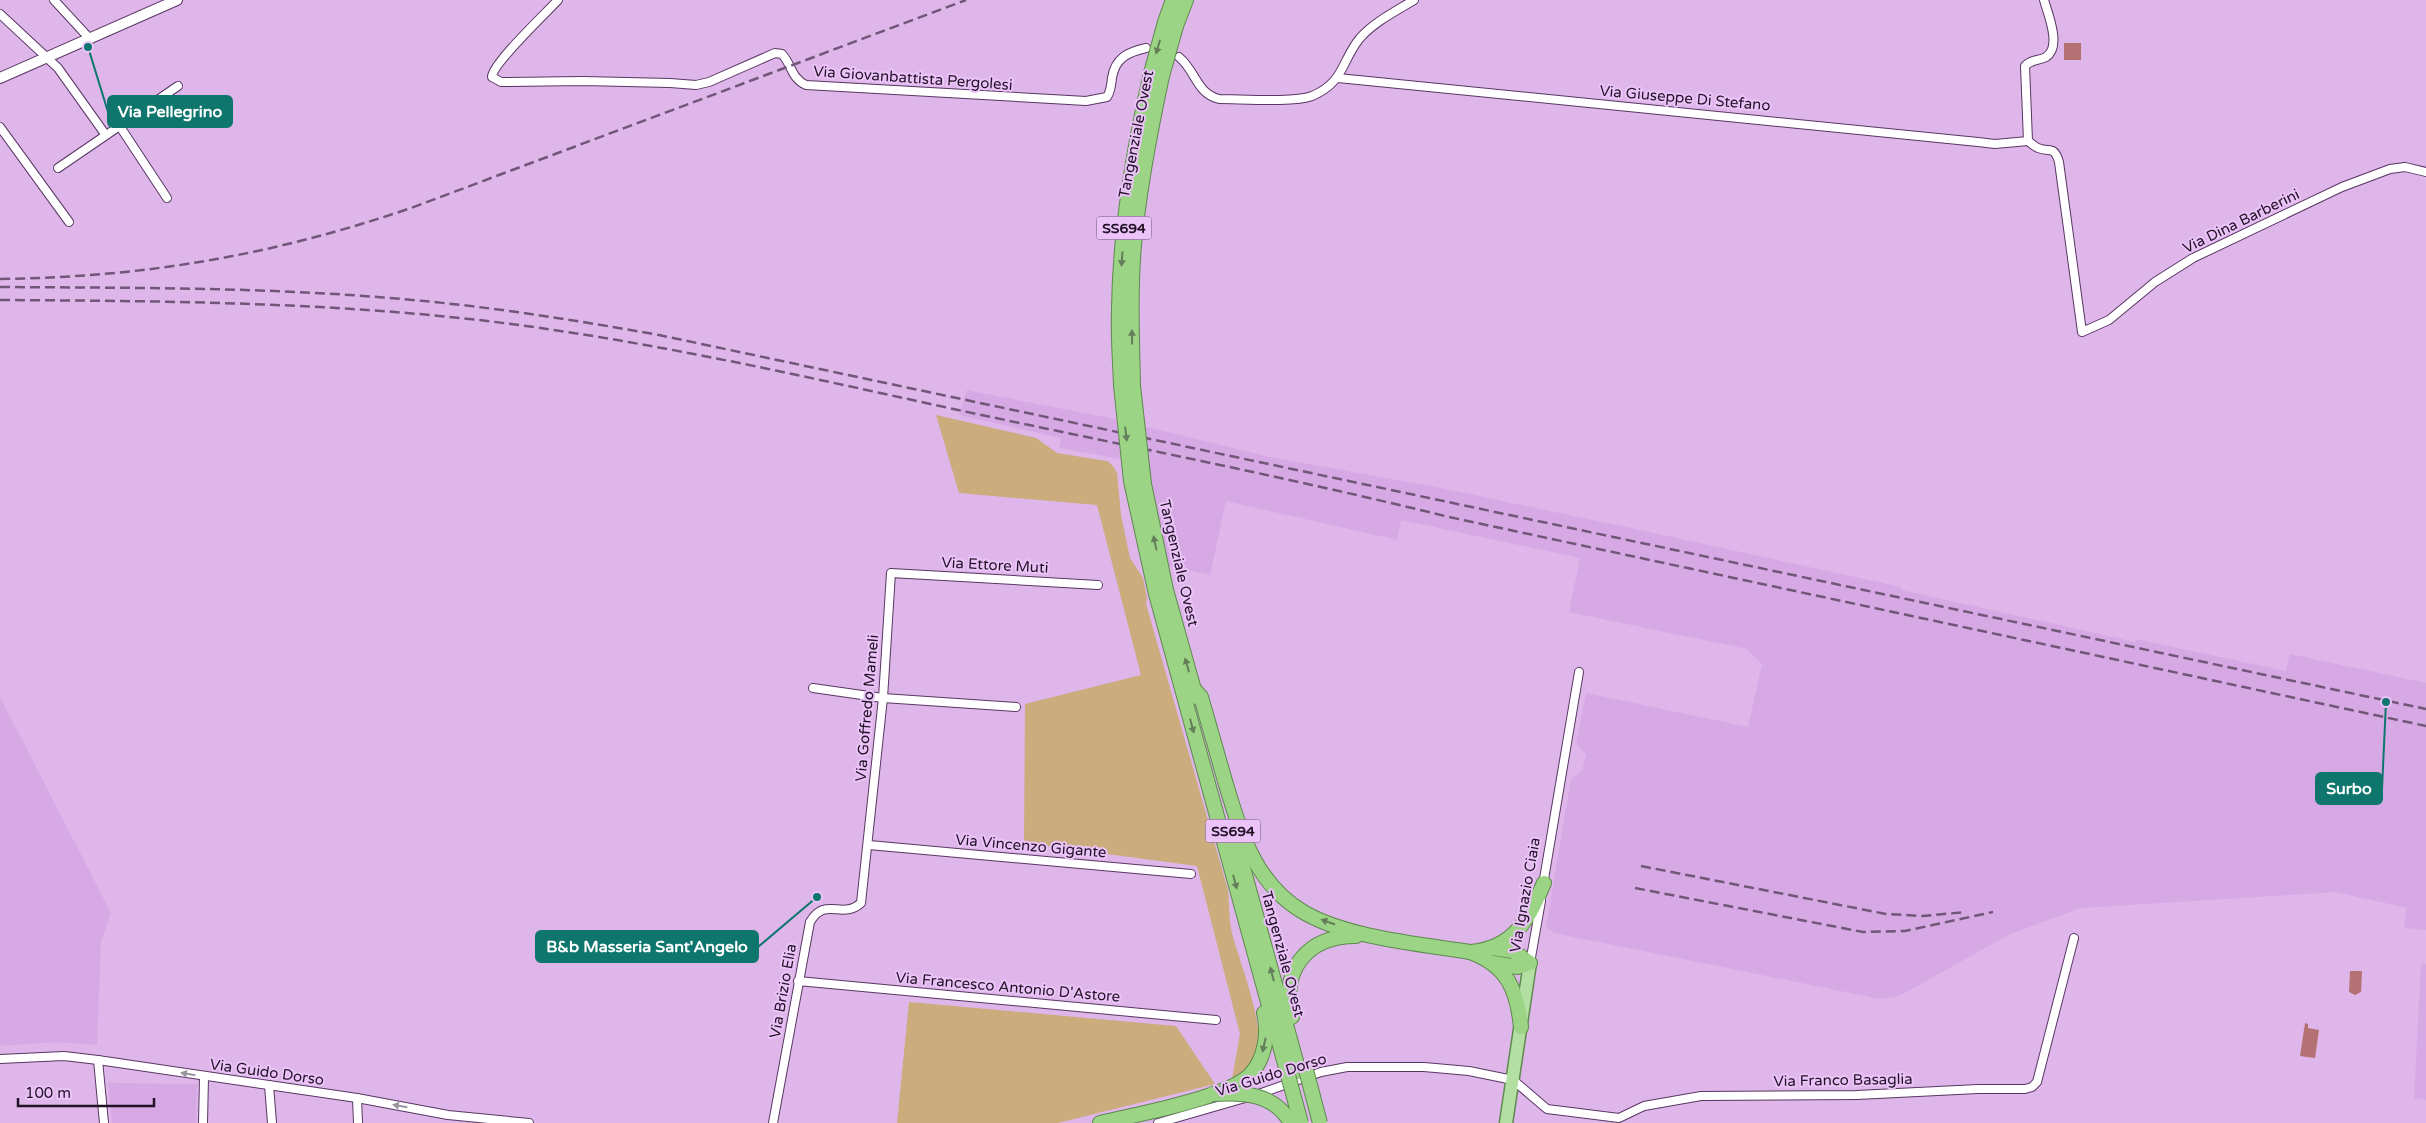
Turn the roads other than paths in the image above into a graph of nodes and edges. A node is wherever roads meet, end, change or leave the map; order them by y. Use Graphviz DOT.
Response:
graph roads {
  1 [pos="54,0"];
  2 [pos="177,0"];
  3 [pos="558,0"];
  4 [pos="1173,0"];
  5 [pos="1186,0"];
  6 [pos="1414,0"];
  7 [pos="2044,0"];
  8 [pos="0,14"];
  9 [pos="1171,24"];
  10 [pos="90,39"];
  11 [pos="1146,48"];
  12 [pos="1179,57"];
  13 [pos="48,58"];
  14 [pos="0,78"];
  15 [pos="1338,78"];
  16 [pos="178,86"];
  17 [pos="119,125"];
  18 [pos="0,127"];
  19 [pos="105,134"];
  20 [pos="2028,141"];
  21 [pos="58,168"];
  22 [pos="2426,172"];
  23 [pos="167,198"];
  24 [pos="69,222"];
  25 [pos="891,573"];
  26 [pos="1098,585"];
  27 [pos="1161,592"];
  28 [pos="1579,672"];
  29 [pos="813,688"];
  30 [pos="1194,688"];
  31 [pos="883,698"];
  32 [pos="1016,707"];
  33 [pos="869,845"];
  34 [pos="1191,874"];
  35 [pos="1544,883"];
  36 [pos="1243,912"];
  37 [pos="1374,936"];
  38 [pos="2074,938"];
  39 [pos="1492,948"];
  40 [pos="1470,952"];
  41 [pos="1492,963"];
  42 [pos="1530,963"];
  43 [pos="798,981"];
  44 [pos="1216,1020"];
  45 [pos="1521,1027"];
  46 [pos="0,1059"];
  47 [pos="98,1060"];
  48 [pos="1298,1072"];
  49 [pos="204,1077"];
  50 [pos="1513,1080"];
  51 [pos="269,1085"];
  52 [pos="1212,1094"];
  53 [pos="357,1098"];
  54 [pos="448,1119"];
  55 [pos="502,1121"];
  56 [pos="104,1123"];
  57 [pos="203,1123"];
  58 [pos="272,1123"];
  59 [pos="358,1123"];
  60 [pos="529,1123"];
  61 [pos="773,1123"];
  62 [pos="1100,1123"];
  63 [pos="1158,1123"];
  64 [pos="1291,1123"];
  65 [pos="1301,1123"];
  66 [pos="1314,1123"];
  67 [pos="1320,1123"];
  68 [pos="1506,1123"];
  1 -- 10 [label="street"];
  2 -- 10 [label="street"];
  3 -- 11 [label="street, Via Giovanbattista Pergolesi"];
  4 -- 9 [label="highway, Tangenziale Ovest / SS694"];
  5 -- 9 [label="highway, Tangenziale Ovest / SS694"];
  6 -- 15 [label="street"];
  7 -- 20 [label="street"];
  8 -- 13 [label="street"];
  9 -- 27 [label="highway, Tangenziale Ovest / SS694, bridge"];
  10 -- 13 [label="street"];
  12 -- 15 [label="street"];
  13 -- 14 [label="street"];
  13 -- 19 [label="street"];
  15 -- 20 [label="street, Via Giuseppe Di Stefano"];
  16 -- 17 [label="street"];
  17 -- 19 [label="street"];
  17 -- 23 [label="street"];
  18 -- 24 [label="street"];
  19 -- 21 [label="street"];
  20 -- 22 [label="street, Via Dina Barberini"];
  25 -- 26 [label="street, Via Ettore Muti"];
  25 -- 31 [label="street, Via Goffredo Mameli"];
  30 -- 27 [label="highway, Tangenziale Ovest / SS694, one-way"];
  27 -- 36 [label="highway, Tangenziale Ovest / SS694, one-way"];
  28 -- 35 [label="street, Via Ignazio Ciaia"];
  29 -- 31 [label="street"];
  37 -- 30 [label="highway, one-way"];
  48 -- 30 [label="highway, Tangenziale Ovest / SS694, one-way"];
  31 -- 32 [label="street"];
  31 -- 33 [label="street, Via Goffredo Mameli"];
  33 -- 34 [label="street, Via Vincenzo Gigante"];
  33 -- 43 [label="street, Via Brizio Elia"];
  35 -- 39 [label="highway"];
  35 -- 42 [label="street, Via Ignazio Ciaia"];
  36 -- 48 [label="highway, Tangenziale Ovest / SS694"];
  36 -- 52 [label="highway, one-way"];
  37 -- 40 [label="highway"];
  37 -- 48 [label="highway"];
  38 -- 50 [label="street, Via Franco Basaglia"];
  39 -- 40 [label="highway"];
  39 -- 42 [label="highway"];
  40 -- 41 [label="highway"];
  41 -- 42 [label="highway"];
  41 -- 45 [label="highway"];
  42 -- 45 [label="main road, Via Ignazio Ciaia"];
  43 -- 44 [label="street, Via Francesco Antonio D'Astore"];
  43 -- 61 [label="street, Via Brizio Elia"];
  45 -- 50 [label="main road, Via Ignazio Ciaia"];
  46 -- 47 [label="street, Via Guido Dorso"];
  49 -- 47 [label="street, Via Guido Dorso, one-way"];
  47 -- 56 [label="street"];
  48 -- 65 [label="highway, Tangenziale Ovest / SS694, bridge"];
  48 -- 66 [label="highway, Tangenziale Ovest / SS694"];
  48 -- 67 [label="highway, bridge"];
  49 -- 51 [label="street, Via Guido Dorso"];
  49 -- 57 [label="street"];
  50 -- 63 [label="street, Via Guido Dorso"];
  50 -- 68 [label="main road, Via Ignazio Ciaia"];
  51 -- 53 [label="street, Via Guido Dorso"];
  51 -- 58 [label="street"];
  52 -- 62 [label="highway"];
  52 -- 64 [label="highway, bridge"];
  54 -- 53 [label="street, Via Guido Dorso, one-way"];
  53 -- 59 [label="street"];
  54 -- 55 [label="street, Via Guido Dorso"];
  55 -- 60 [label="street, Via Guido Dorso"];
}
